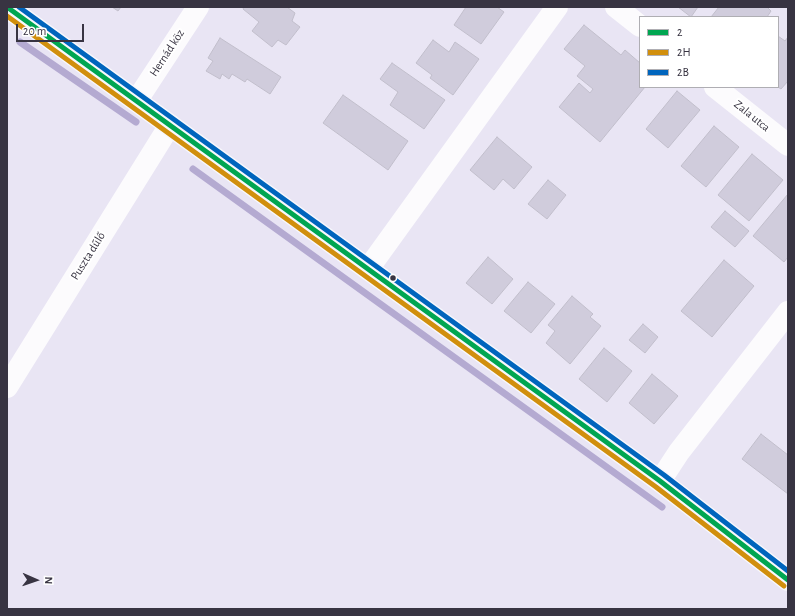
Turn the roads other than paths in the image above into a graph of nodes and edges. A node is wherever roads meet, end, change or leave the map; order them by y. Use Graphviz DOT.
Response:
graph roads {
  1 [pos="7,7"];
  2 [pos="198,7"];
  3 [pos="557,7"];
  4 [pos="616,7"];
  5 [pos="639,25"];
  6 [pos="716,88"];
  7 [pos="137,100"];
  8 [pos="170,125"];
  9 [pos="788,146"];
  10 [pos="368,269"];
  11 [pos="788,312"];
  12 [pos="7,387"];
  13 [pos="660,481"];
  14 [pos="788,580"];
  1 -- 7 [label="street"];
  2 -- 7 [label="street, Hernád köz"];
  3 -- 10 [label="street"];
  4 -- 5 [label="street"];
  6 -- 9 [label="street, Zala utca"];
  7 -- 8 [label="street"];
  8 -- 10 [label="street"];
  8 -- 12 [label="street, Puszta dűlő"];
  10 -- 13 [label="street"];
  11 -- 13 [label="street"];
  13 -- 14 [label="street"];
}
